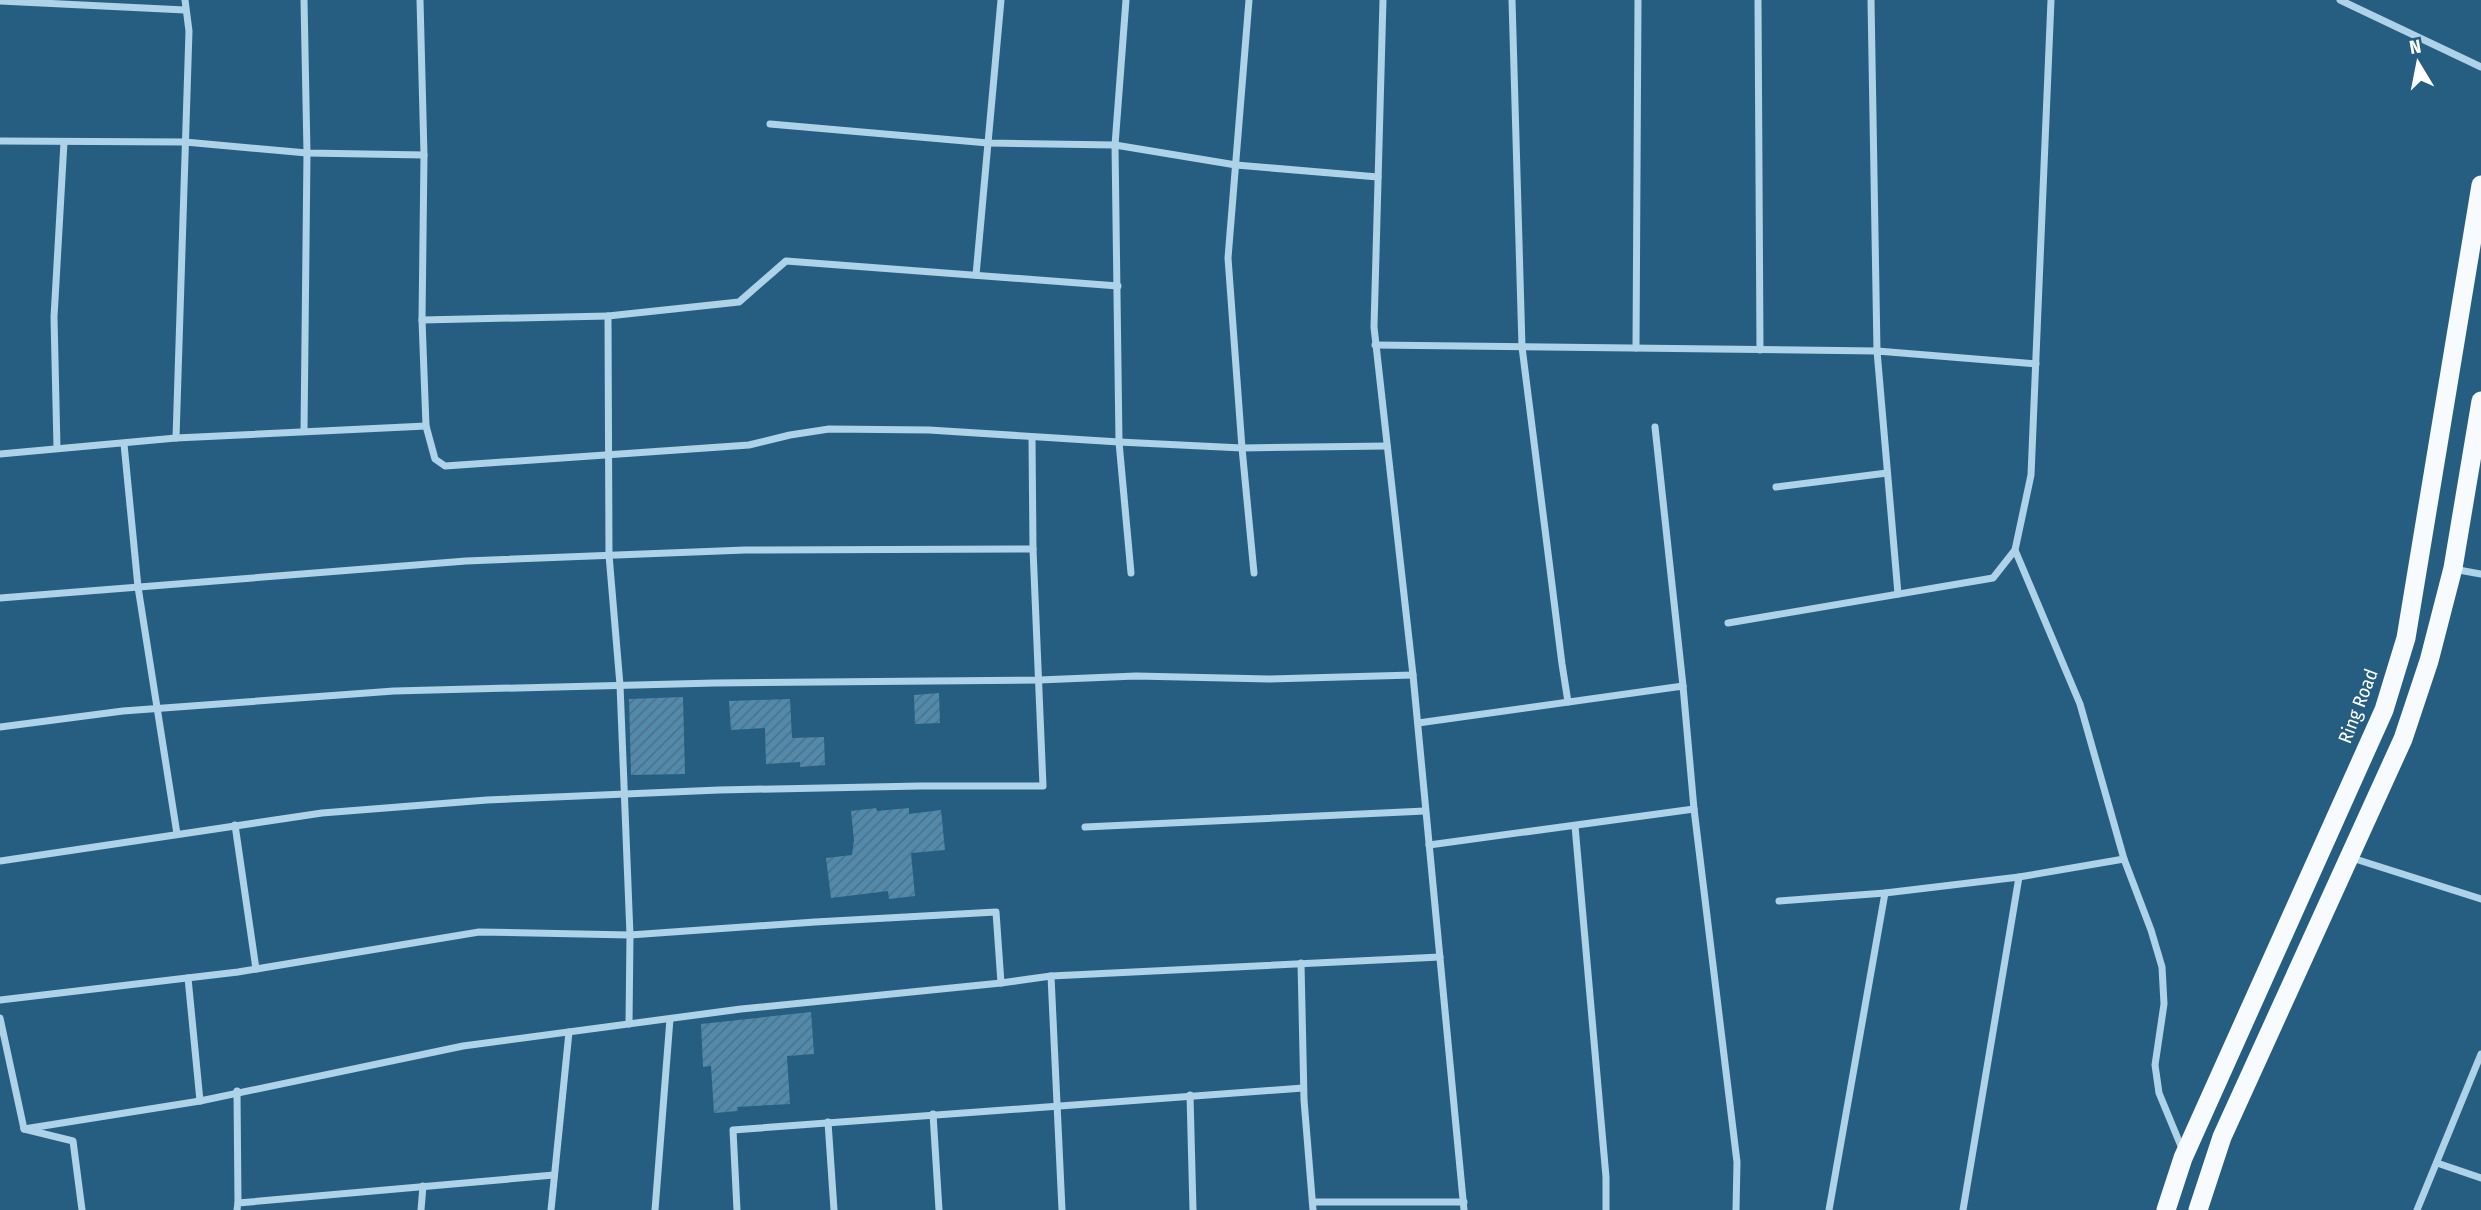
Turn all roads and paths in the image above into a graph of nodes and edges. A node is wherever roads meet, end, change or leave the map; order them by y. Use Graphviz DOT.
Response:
graph roads {
  1 [pos="185,0"];
  2 [pos="304,0"];
  3 [pos="420,0"];
  4 [pos="1001,0"];
  5 [pos="1126,0"];
  6 [pos="1250,0"];
  7 [pos="1383,0"];
  8 [pos="1512,0"];
  9 [pos="1638,0"];
  10 [pos="1758,0"];
  11 [pos="1871,0"];
  12 [pos="2051,0"];
  13 [pos="2340,0"];
  14 [pos="0,1"];
  15 [pos="185,10"];
  16 [pos="2481,67"];
  17 [pos="769,124"];
  18 [pos="0,141"];
  19 [pos="64,142"];
  20 [pos="185,142"];
  21 [pos="988,142"];
  22 [pos="1115,145"];
  23 [pos="307,153"];
  24 [pos="424,155"];
  25 [pos="1236,165"];
  26 [pos="1378,177"];
  27 [pos="2481,185"];
  28 [pos="976,275"];
  29 [pos="1118,286"];
  30 [pos="608,316"];
  31 [pos="422,320"];
  32 [pos="1376,345"];
  33 [pos="1522,347"];
  34 [pos="1636,348"];
  35 [pos="1760,350"];
  36 [pos="1877,351"];
  37 [pos="2036,364"];
  38 [pos="2481,401"];
  39 [pos="426,426"];
  40 [pos="1655,427"];
  41 [pos="304,431"];
  42 [pos="1032,437"];
  43 [pos="176,438"];
  44 [pos="1119,442"];
  45 [pos="124,444"];
  46 [pos="1387,446"];
  47 [pos="57,448"];
  48 [pos="1242,448"];
  49 [pos="0,454"];
  50 [pos="609,454"];
  51 [pos="1887,473"];
  52 [pos="1776,487"];
  53 [pos="1033,549"];
  54 [pos="2015,550"];
  55 [pos="610,555"];
  56 [pos="2452,568"];
  57 [pos="1131,573"];
  58 [pos="1254,573"];
  59 [pos="2481,574"];
  60 [pos="138,587"];
  61 [pos="1898,594"];
  62 [pos="0,598"];
  63 [pos="1728,623"];
  64 [pos="1413,675"];
  65 [pos="1039,680"];
  66 [pos="620,685"];
  67 [pos="1684,686"];
  68 [pos="1568,702"];
  69 [pos="156,708"];
  70 [pos="1418,723"];
  71 [pos="0,727"];
  72 [pos="624,795"];
  73 [pos="1694,809"];
  74 [pos="1425,811"];
  75 [pos="235,825"];
  76 [pos="1575,826"];
  77 [pos="1085,827"];
  78 [pos="177,834"];
  79 [pos="1429,845"];
  80 [pos="2350,858"];
  81 [pos="2124,859"];
  82 [pos="0,861"];
  83 [pos="2019,877"];
  84 [pos="1885,892"];
  85 [pos="2481,899"];
  86 [pos="1779,901"];
  87 [pos="630,935"];
  88 [pos="1440,957"];
  89 [pos="1301,964"];
  90 [pos="256,969"];
  91 [pos="1051,975"];
  92 [pos="188,978"];
  93 [pos="1000,983"];
  94 [pos="0,1000"];
  95 [pos="0,1018"];
  96 [pos="670,1019"];
  97 [pos="629,1024"];
  98 [pos="569,1032"];
  99 [pos="2481,1054"];
  100 [pos="2479,1066"];
  101 [pos="1303,1088"];
  102 [pos="237,1091"];
  103 [pos="1190,1095"];
  104 [pos="200,1101"];
  105 [pos="1058,1104"];
  106 [pos="933,1114"];
  107 [pos="828,1122"];
  108 [pos="24,1129"];
  109 [pos="2184,1155"];
  110 [pos="2437,1163"];
  111 [pos="554,1175"];
  112 [pos="2481,1178"];
  113 [pos="423,1186"];
  114 [pos="1313,1206"];
  115 [pos="1464,1206"];
  116 [pos="237,1207"];
  117 [pos="82,1210"];
  118 [pos="422,1210"];
  119 [pos="551,1210"];
  120 [pos="655,1210"];
  121 [pos="737,1210"];
  122 [pos="834,1210"];
  123 [pos="939,1210"];
  124 [pos="1062,1210"];
  125 [pos="1193,1210"];
  126 [pos="1606,1210"];
  127 [pos="1736,1210"];
  128 [pos="1829,1210"];
  129 [pos="1963,1210"];
  130 [pos="2166,1210"];
  131 [pos="2198,1210"];
  132 [pos="2417,1210"];
  1 -- 15 [label="street"];
  2 -- 23 [label="street"];
  3 -- 24 [label="street"];
  4 -- 21 [label="street"];
  5 -- 22 [label="street"];
  6 -- 25 [label="street"];
  7 -- 26 [label="street"];
  8 -- 33 [label="street"];
  9 -- 34 [label="street"];
  10 -- 35 [label="street"];
  11 -- 36 [label="street"];
  12 -- 37 [label="street"];
  13 -- 16 [label="street"];
  14 -- 15 [label="street"];
  15 -- 20 [label="street"];
  17 -- 21 [label="street"];
  18 -- 19 [label="street"];
  19 -- 20 [label="street"];
  19 -- 47 [label="street"];
  20 -- 23 [label="street"];
  20 -- 43 [label="street"];
  21 -- 22 [label="street"];
  21 -- 28 [label="street"];
  22 -- 25 [label="street"];
  22 -- 29 [label="street"];
  23 -- 24 [label="street"];
  23 -- 41 [label="street"];
  24 -- 31 [label="street"];
  25 -- 26 [label="street"];
  25 -- 48 [label="street"];
  26 -- 32 [label="street"];
  27 -- 109 [label="highway, Ring Road"];
  28 -- 29 [label="street"];
  28 -- 30 [label="street"];
  29 -- 44 [label="street"];
  30 -- 31 [label="street"];
  30 -- 50 [label="street"];
  31 -- 39 [label="street"];
  32 -- 33 [label="street"];
  32 -- 46 [label="street"];
  33 -- 34 [label="street"];
  33 -- 68 [label="street"];
  34 -- 35 [label="street"];
  35 -- 36 [label="street"];
  36 -- 37 [label="street"];
  36 -- 51 [label="street"];
  37 -- 54 [label="street"];
  38 -- 56 [label="highway"];
  39 -- 41 [label="street"];
  39 -- 50 [label="street"];
  40 -- 67 [label="street"];
  41 -- 43 [label="street"];
  42 -- 44 [label="street"];
  42 -- 50 [label="street"];
  42 -- 53 [label="street"];
  43 -- 45 [label="street"];
  44 -- 48 [label="street"];
  44 -- 57 [label="street"];
  45 -- 47 [label="street"];
  45 -- 60 [label="street"];
  46 -- 48 [label="street"];
  46 -- 64 [label="street"];
  47 -- 49 [label="street"];
  48 -- 58 [label="street"];
  50 -- 55 [label="street"];
  51 -- 52 [label="street"];
  51 -- 61 [label="street"];
  53 -- 55 [label="street"];
  53 -- 65 [label="street"];
  54 -- 61 [label="street"];
  54 -- 81 [label="street"];
  55 -- 60 [label="street"];
  55 -- 66 [label="street"];
  56 -- 59 [label="street"];
  56 -- 80 [label="highway"];
  60 -- 62 [label="street"];
  60 -- 69 [label="street"];
  61 -- 63 [label="street"];
  64 -- 65 [label="street"];
  64 -- 70 [label="street"];
  65 -- 66 [label="street"];
  65 -- 72 [label="street"];
  66 -- 69 [label="street"];
  66 -- 72 [label="street"];
  67 -- 68 [label="street"];
  67 -- 73 [label="street"];
  68 -- 70 [label="street"];
  69 -- 71 [label="street"];
  69 -- 78 [label="street"];
  70 -- 74 [label="street"];
  72 -- 75 [label="street"];
  72 -- 87 [label="street"];
  73 -- 76 [label="street"];
  73 -- 127 [label="street"];
  74 -- 77 [label="street"];
  74 -- 79 [label="street"];
  75 -- 78 [label="street"];
  75 -- 90 [label="street"];
  76 -- 79 [label="street"];
  76 -- 126 [label="street"];
  78 -- 82 [label="street"];
  79 -- 88 [label="street"];
  80 -- 85 [label="street"];
  80 -- 131 [label="highway"];
  81 -- 83 [label="street"];
  81 -- 109 [label="street"];
  83 -- 84 [label="street"];
  83 -- 129 [label="street"];
  84 -- 86 [label="street"];
  84 -- 128 [label="street"];
  87 -- 90 [label="street"];
  87 -- 93 [label="street"];
  87 -- 97 [label="street"];
  88 -- 89 [label="street"];
  88 -- 115 [label="street"];
  89 -- 91 [label="street"];
  89 -- 101 [label="street"];
  90 -- 92 [label="street"];
  91 -- 93 [label="street"];
  91 -- 105 [label="street"];
  92 -- 94 [label="street"];
  92 -- 104 [label="street"];
  93 -- 96 [label="street"];
  95 -- 108 [label="street"];
  96 -- 97 [label="street"];
  96 -- 120 [label="street"];
  97 -- 98 [label="street"];
  98 -- 102 [label="street"];
  98 -- 111 [label="street"];
  99 -- 100 [label="street"];
  100 -- 110 [label="street"];
  101 -- 103 [label="street"];
  101 -- 114 [label="street"];
  102 -- 104 [label="street"];
  102 -- 116 [label="street"];
  103 -- 105 [label="street"];
  103 -- 125 [label="street"];
  104 -- 108 [label="street"];
  105 -- 106 [label="street"];
  105 -- 124 [label="street"];
  106 -- 107 [label="street"];
  106 -- 123 [label="street"];
  107 -- 121 [label="street"];
  107 -- 122 [label="street"];
  108 -- 117 [label="street"];
  109 -- 130 [label="highway, Ring Road"];
  110 -- 112 [label="street"];
  110 -- 132 [label="street"];
  111 -- 113 [label="street"];
  111 -- 119 [label="street"];
  113 -- 116 [label="street"];
  113 -- 118 [label="street"];
  114 -- 115 [label="street"];
}
